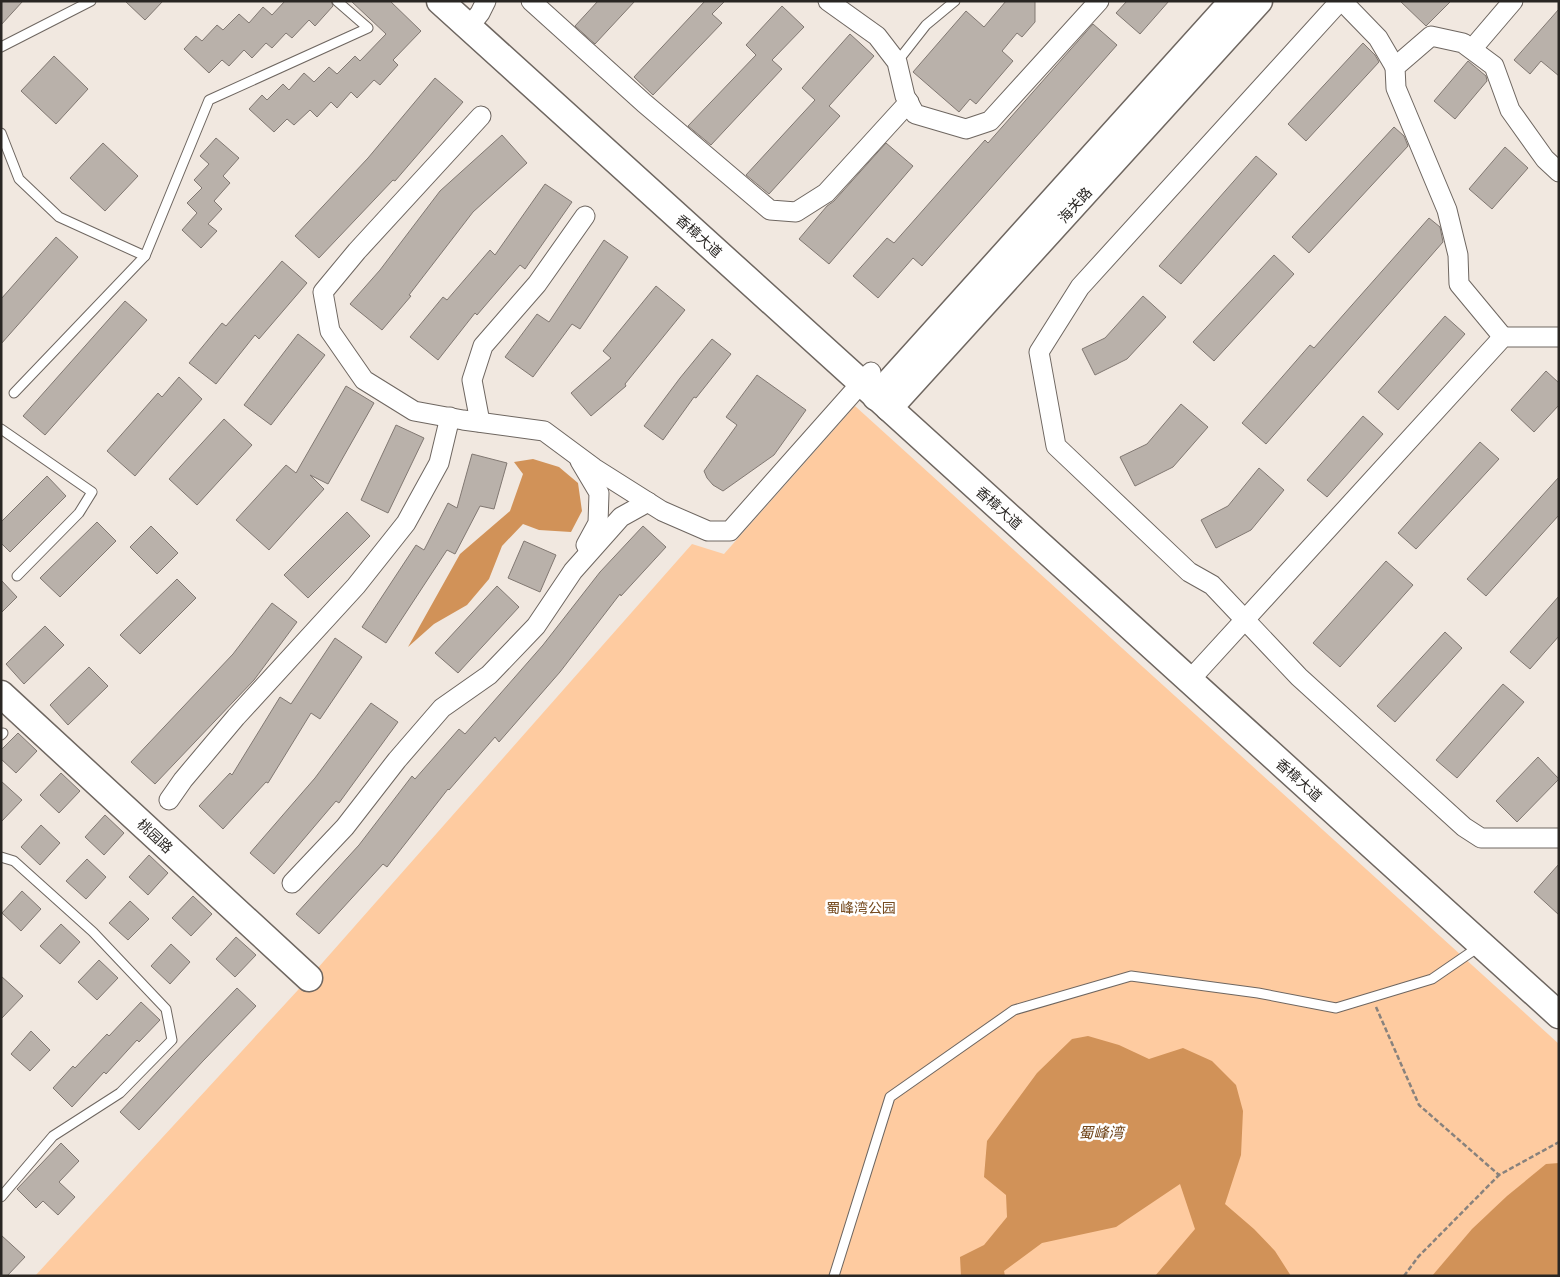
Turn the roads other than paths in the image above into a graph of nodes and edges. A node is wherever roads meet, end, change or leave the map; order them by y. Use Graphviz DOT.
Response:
graph roads {
  1 [pos="92,1"];
  2 [pos="337,1"];
  3 [pos="440,1"];
  4 [pos="531,1"];
  5 [pos="828,1"];
  6 [pos="955,1"];
  7 [pos="1099,1"];
  8 [pos="1233,1"];
  9 [pos="1259,1"];
  10 [pos="1341,1"];
  11 [pos="1513,1"];
  12 [pos="475,11"];
  13 [pos="1,47"];
  14 [pos="1472,49"];
  15 [pos="897,62"];
  16 [pos="1395,67"];
  17 [pos="909,102"];
  18 [pos="481,116"];
  19 [pos="1,133"];
  20 [pos="1559,172"];
  21 [pos="585,216"];
  22 [pos="145,256"];
  23 [pos="1559,337"];
  24 [pos="1503,338"];
  25 [pos="881,391"];
  26 [pos="14,393"];
  27 [pos="450,417"];
  28 [pos="480,422"];
  29 [pos="1,429"];
  30 [pos="577,456"];
  31 [pos="648,502"];
  32 [pos="573,571"];
  33 [pos="17,576"];
  34 [pos="1245,620"];
  35 [pos="1198,671"];
  36 [pos="1,694"];
  37 [pos="169,800"];
  38 [pos="1559,838"];
  39 [pos="1,857"];
  40 [pos="292,883"];
  41 [pos="1481,944"];
  42 [pos="309,978"];
  43 [pos="1559,1001"];
  44 [pos="1559,1014"];
  45 [pos="1,1197"];
  46 [pos="834,1276"];
  1 -- 13 [label="lane"];
  2 -- 22 [label="lane"];
  3 -- 12 [label="street, 香樟大道"];
  4 -- 17 [label="street"];
  5 -- 15 [label="street"];
  6 -- 15 [label="lane"];
  7 -- 17 [label="street"];
  8 -- 25 [label="street, 海关路"];
  9 -- 25 [label="street, 海关路"];
  10 -- 16 [label="street"];
  10 -- 34 [label="street"];
  11 -- 14 [label="street"];
  12 -- 25 [label="street, 香樟大道"];
  14 -- 16 [label="street"];
  14 -- 20 [label="street"];
  15 -- 17 [label="street"];
  16 -- 24 [label="street"];
  18 -- 27 [label="street"];
  19 -- 22 [label="lane"];
  21 -- 28 [label="street"];
  22 -- 26 [label="lane"];
  23 -- 24 [label="street"];
  24 -- 34 [label="street"];
  25 -- 31 [label="street"];
  25 -- 35 [label="street, 香樟大道"];
  25 -- 41 [label="street, 香樟大道"];
  27 -- 28 [label="street"];
  27 -- 37 [label="street"];
  28 -- 30 [label="street"];
  29 -- 33 [label="lane"];
  30 -- 31 [label="street"];
  30 -- 32 [label="street"];
  31 -- 32 [label="street"];
  32 -- 40 [label="street"];
  34 -- 35 [label="street"];
  34 -- 38 [label="street"];
  35 -- 43 [label="street, 香樟大道"];
  36 -- 42 [label="street, 桃园路"];
  39 -- 45 [label="lane"];
  41 -- 44 [label="street, 香樟大道"];
  41 -- 46 [label="lane"];
}
